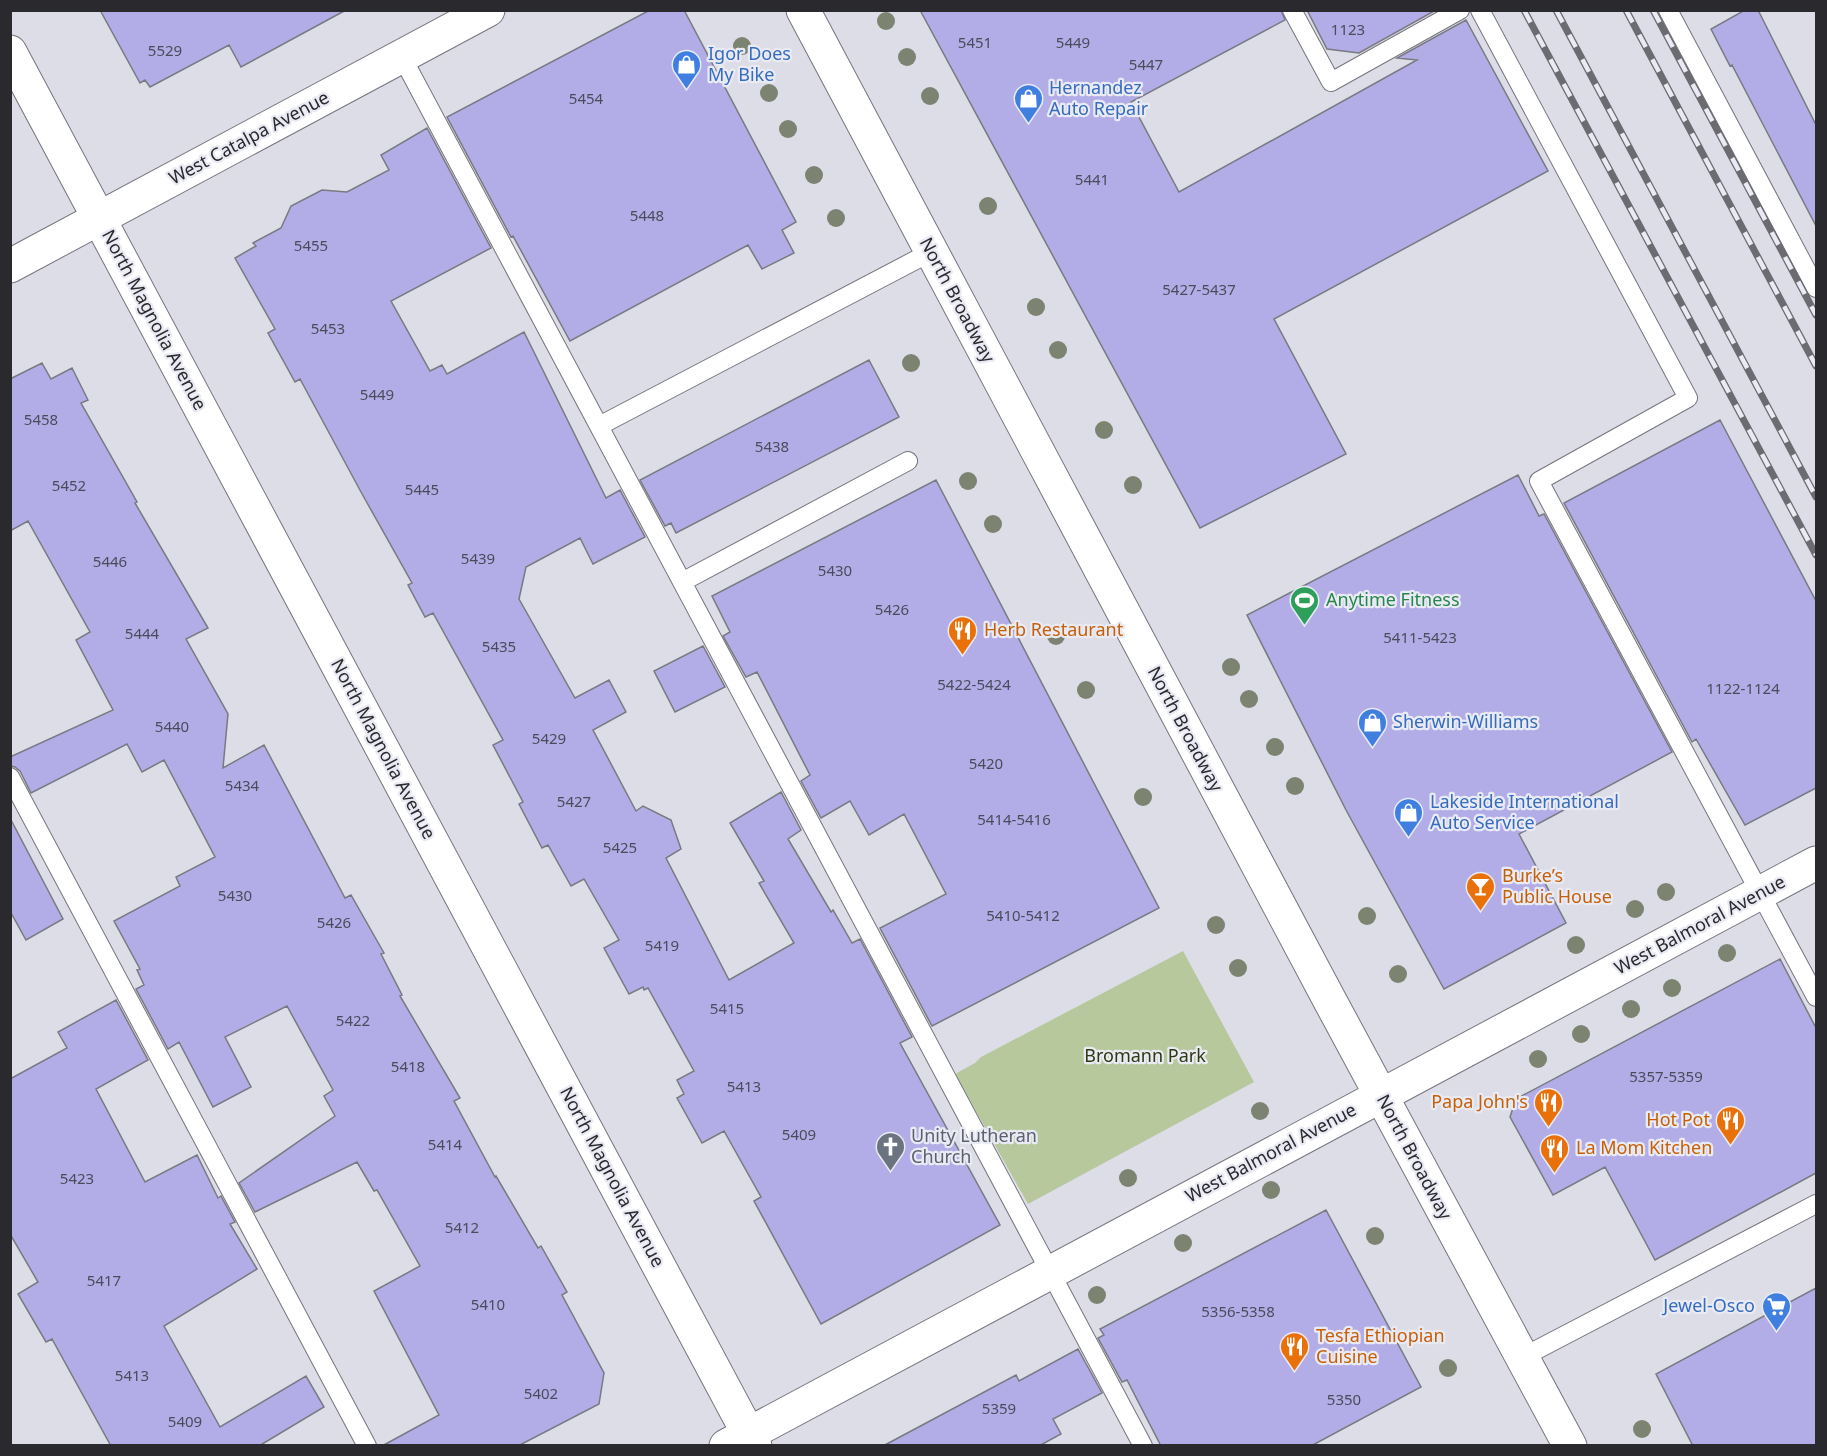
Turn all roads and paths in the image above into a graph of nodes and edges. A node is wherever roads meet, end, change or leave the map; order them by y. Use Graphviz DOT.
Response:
graph roads {
  1 [pos="488,10"];
  2 [pos="802,10"];
  3 [pos="1292,10"];
  4 [pos="1460,10"];
  5 [pos="1480,10"];
  6 [pos="1668,10"];
  7 [pos="10,52"];
  8 [pos="402,57"];
  9 [pos="100,219"];
  10 [pos="931,252"];
  11 [pos="10,266"];
  12 [pos="1816,288"];
  13 [pos="598,426"];
  14 [pos="908,461"];
  15 [pos="682,582"];
  16 [pos="10,777"];
  17 [pos="1816,863"];
  18 [pos="1761,892"];
  19 [pos="1816,997"];
  20 [pos="1381,1095"];
  21 [pos="1816,1204"];
  22 [pos="1049,1272"];
  23 [pos="1523,1357"];
  24 [pos="743,1442"];
  25 [pos="367,1446"];
  26 [pos="1143,1446"];
  27 [pos="1570,1446"];
  1 -- 8 [label="street, West Catalpa Avenue"];
  2 -- 10 [label="street, North Broadway"];
  3 -- 4 [label="lane"];
  5 -- 18 [label="lane"];
  6 -- 12 [label="lane"];
  7 -- 9 [label="street, North Magnolia Avenue"];
  8 -- 9 [label="street, West Catalpa Avenue"];
  8 -- 13 [label="lane"];
  9 -- 11 [label="street, West Catalpa Avenue"];
  9 -- 24 [label="street, North Magnolia Avenue"];
  10 -- 13 [label="lane"];
  10 -- 20 [label="street, North Broadway"];
  13 -- 15 [label="lane"];
  14 -- 15 [label="lane"];
  15 -- 22 [label="lane"];
  16 -- 25 [label="lane"];
  17 -- 18 [label="street, West Balmoral Avenue"];
  18 -- 19 [label="lane"];
  18 -- 20 [label="street, West Balmoral Avenue"];
  20 -- 22 [label="street, West Balmoral Avenue"];
  20 -- 23 [label="street, North Broadway"];
  21 -- 23 [label="lane"];
  22 -- 24 [label="street, West Balmoral Avenue"];
  22 -- 26 [label="lane"];
  23 -- 27 [label="street, North Broadway"];
}
